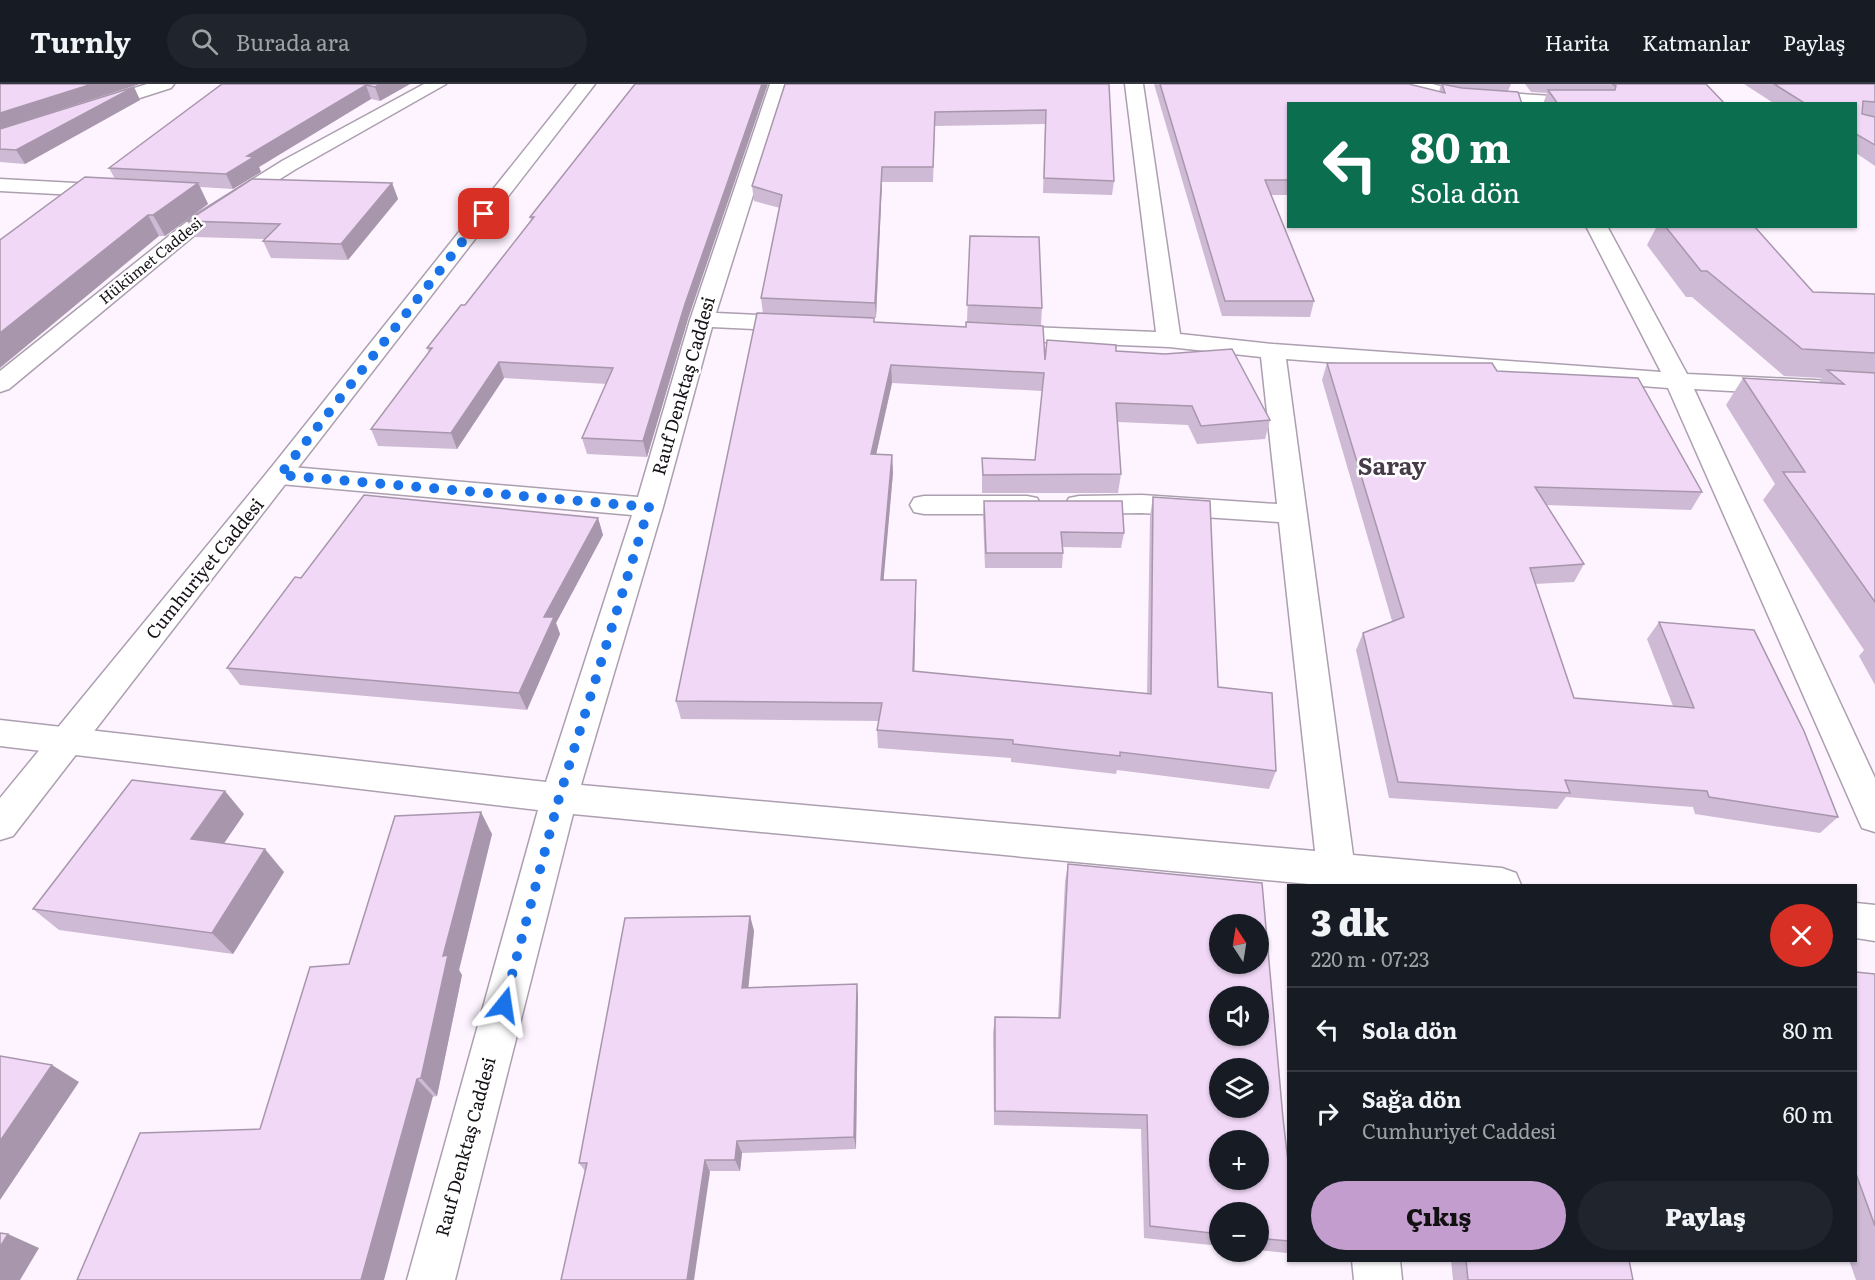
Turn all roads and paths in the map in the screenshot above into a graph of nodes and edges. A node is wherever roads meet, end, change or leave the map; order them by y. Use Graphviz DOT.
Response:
graph roads {
  1 [pos="107,84"];
  2 [pos="165,84"];
  3 [pos="437,84"];
  4 [pos="586,84"];
  5 [pos="779,84"];
  6 [pos="1134,84"];
  7 [pos="1409,84"];
  8 [pos="1526,95"];
  9 [pos="126,97"];
  10 [pos="1583,102"];
  11 [pos="80,111"];
  12 [pos="0,185"];
  13 [pos="76,189"];
  14 [pos="133,192"];
  15 [pos="201,195"];
  16 [pos="235,197"];
  17 [pos="48,208"];
  18 [pos="1597,228"];
  19 [pos="702,320"];
  20 [pos="821,325"];
  21 [pos="977,332"];
  22 [pos="1169,340"];
  23 [pos="1273,351"];
  24 [pos="0,360"];
  25 [pos="27,362"];
  26 [pos="1678,381"];
  27 [pos="0,384"];
  28 [pos="1875,391"];
  29 [pos="280,475"];
  30 [pos="924,505"];
  31 [pos="649,507"];
  32 [pos="1293,514"];
  33 [pos="0,733"];
  34 [pos="69,740"];
  35 [pos="559,798"];
  36 [pos="1875,817"];
  37 [pos="0,825"];
  38 [pos="1337,877"];
  39 [pos="1481,884"];
  40 [pos="1857,921"];
  41 [pos="1875,923"];
  42 [pos="1376,1262"];
  43 [pos="431,1280"];
  44 [pos="1378,1280"];
  1 -- 9 [label="street"];
  2 -- 9 [label="street"];
  3 -- 16 [label="street, Hükümet Caddesi"];
  4 -- 29 [label="street, Cumhuriyet Caddesi"];
  5 -- 19 [label="street, Rauf Denktaş Caddesi"];
  6 -- 22 [label="street"];
  7 -- 8 [label="street"];
  8 -- 10 [label="street"];
  9 -- 11 [label="street"];
  12 -- 13 [label="street"];
  13 -- 14 [label="street"];
  13 -- 17 [label="street"];
  15 -- 16 [label="street"];
  16 -- 25 [label="street, Hükümet Caddesi"];
  18 -- 26 [label="street"];
  19 -- 20 [label="street"];
  19 -- 31 [label="street, Rauf Denktaş Caddesi"];
  21 -- 22 [label="street"];
  22 -- 23 [label="street"];
  23 -- 26 [label="street"];
  23 -- 32 [label="street"];
  24 -- 25 [label="street"];
  25 -- 27 [label="street, Hükümet Caddesi"];
  26 -- 28 [label="street"];
  26 -- 36 [label="street"];
  29 -- 31 [label="street"];
  29 -- 34 [label="street, Cumhuriyet Caddesi"];
  30 -- 32 [label="street"];
  31 -- 35 [label="street, Rauf Denktaş Caddesi"];
  32 -- 38 [label="street"];
  33 -- 34 [label="street"];
  34 -- 35 [label="street"];
  34 -- 37 [label="street, Cumhuriyet Caddesi"];
  35 -- 38 [label="street"];
  35 -- 43 [label="street, Rauf Denktaş Caddesi"];
  38 -- 39 [label="street"];
  40 -- 41 [label="street"];
  42 -- 44 [label="street"];
}
